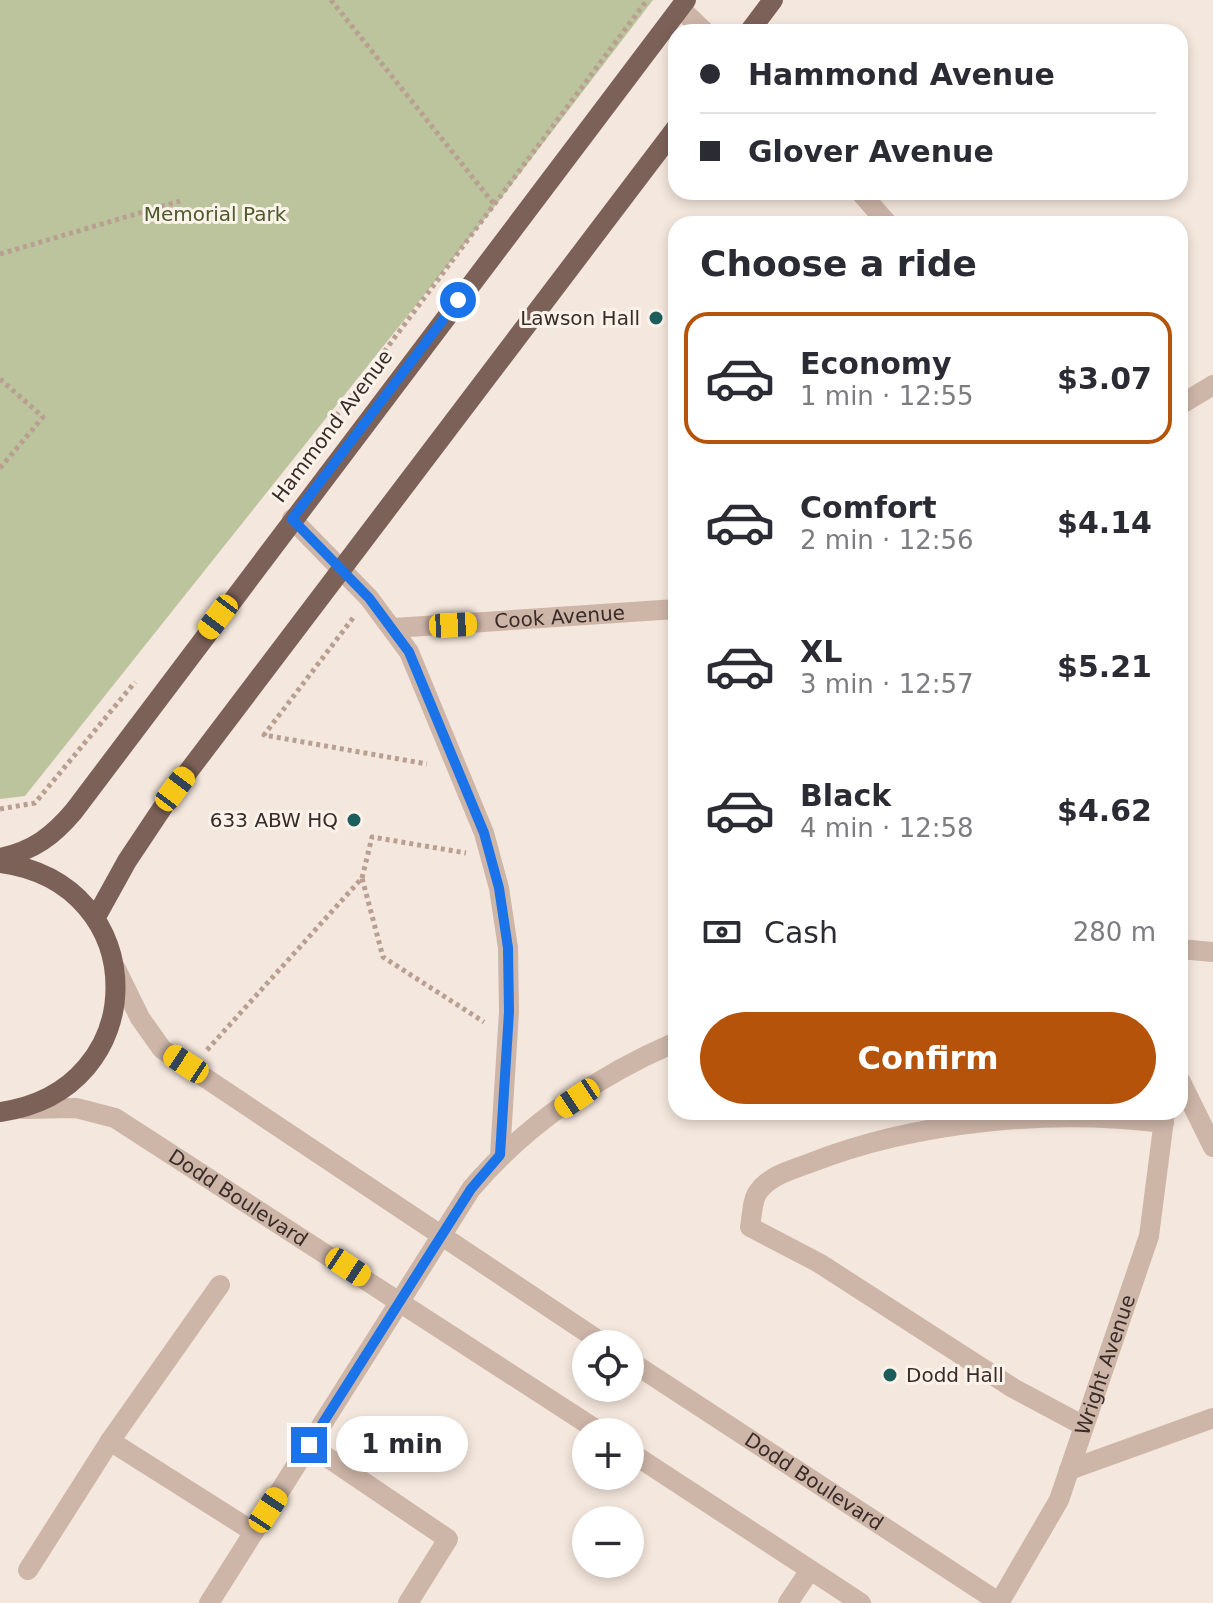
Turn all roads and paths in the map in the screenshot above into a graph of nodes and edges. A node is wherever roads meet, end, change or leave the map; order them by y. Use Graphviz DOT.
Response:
graph roads {
  1 [pos="331,0"];
  2 [pos="647,0"];
  3 [pos="773,0"];
  4 [pos="683,4"];
  5 [pos="699,24"];
  6 [pos="755,24"];
  7 [pos="668,139"];
  8 [pos="867,200"];
  9 [pos="180,201"];
  10 [pos="494,204"];
  11 [pos="881,216"];
  12 [pos="0,254"];
  13 [pos="0,379"];
  14 [pos="1213,385"];
  15 [pos="1188,400"];
  16 [pos="0,468"];
  17 [pos="271,502"];
  18 [pos="292,519"];
  19 [pos="342,569"];
  20 [pos="369,598"];
  21 [pos="668,610"];
  22 [pos="394,628"];
  23 [pos="139,678"];
  24 [pos="436,766"];
  25 [pos="0,809"];
  26 [pos="490,857"];
  27 [pos="0,860"];
  28 [pos="362,878"];
  29 [pos="96,917"];
  30 [pos="1188,950"];
  31 [pos="1213,952"];
  32 [pos="116,969"];
  33 [pos="507,1037"];
  34 [pos="668,1045"];
  35 [pos="200,1055"];
  36 [pos="1188,1096"];
  37 [pos="23,1109"];
  38 [pos="0,1112"];
  39 [pos="995,1120"];
  40 [pos="1164,1120"];
  41 [pos="1213,1147"];
  42 [pos="500,1155"];
  43 [pos="441,1236"];
  44 [pos="220,1285"];
  45 [pos="401,1301"];
  46 [pos="583,1330"];
  47 [pos="644,1370"];
  48 [pos="579,1418"];
  49 [pos="1213,1418"];
  50 [pos="1084,1426"];
  51 [pos="110,1441"];
  52 [pos="309,1445"];
  53 [pos="644,1461"];
  54 [pos="1069,1470"];
  55 [pos="254,1532"];
  56 [pos="28,1570"];
  57 [pos="810,1570"];
  58 [pos="209,1603"];
  59 [pos="408,1603"];
  60 [pos="788,1603"];
  61 [pos="861,1603"];
  62 [pos="999,1603"];
  1 -- 10 [label="path"];
  2 -- 10 [label="path"];
  3 -- 6 [label="main road"];
  4 -- 5 [label="street"];
  4 -- 18 [label="main road, Hammond Avenue"];
  7 -- 19 [label="main road"];
  8 -- 11 [label="street"];
  9 -- 12 [label="path"];
  10 -- 17 [label="path"];
  13 -- 16 [label="path"];
  14 -- 15 [label="street"];
  18 -- 19 [label="street"];
  18 -- 27 [label="main road, Hammond Avenue"];
  19 -- 20 [label="street"];
  19 -- 29 [label="main road"];
  20 -- 22 [label="street"];
  20 -- 24 [label="path"];
  21 -- 22 [label="street, Cook Avenue"];
  22 -- 26 [label="street"];
  23 -- 25 [label="path"];
  26 -- 28 [label="path"];
  26 -- 33 [label="street"];
  27 -- 29 [label="main road"];
  28 -- 33 [label="path"];
  28 -- 35 [label="path"];
  29 -- 32 [label="main road"];
  30 -- 31 [label="street"];
  32 -- 37 [label="main road"];
  32 -- 43 [label="street"];
  33 -- 42 [label="street"];
  34 -- 42 [label="street"];
  36 -- 41 [label="street"];
  37 -- 38 [label="main road"];
  37 -- 45 [label="street, Dodd Boulevard"];
  39 -- 50 [label="street"];
  40 -- 50 [label="street, Wright Avenue"];
  42 -- 43 [label="street"];
  43 -- 45 [label="street"];
  43 -- 46 [label="street"];
  44 -- 51 [label="street"];
  45 -- 48 [label="street, Dodd Boulevard"];
  45 -- 52 [label="street"];
  47 -- 62 [label="street, Dodd Boulevard"];
  49 -- 54 [label="street"];
  50 -- 54 [label="street, Wright Avenue"];
  51 -- 55 [label="street"];
  51 -- 56 [label="street"];
  52 -- 55 [label="street"];
  52 -- 59 [label="street"];
  53 -- 57 [label="street"];
  54 -- 62 [label="street, Wright Avenue"];
  55 -- 58 [label="street"];
  57 -- 60 [label="street"];
  57 -- 61 [label="street"];
}
